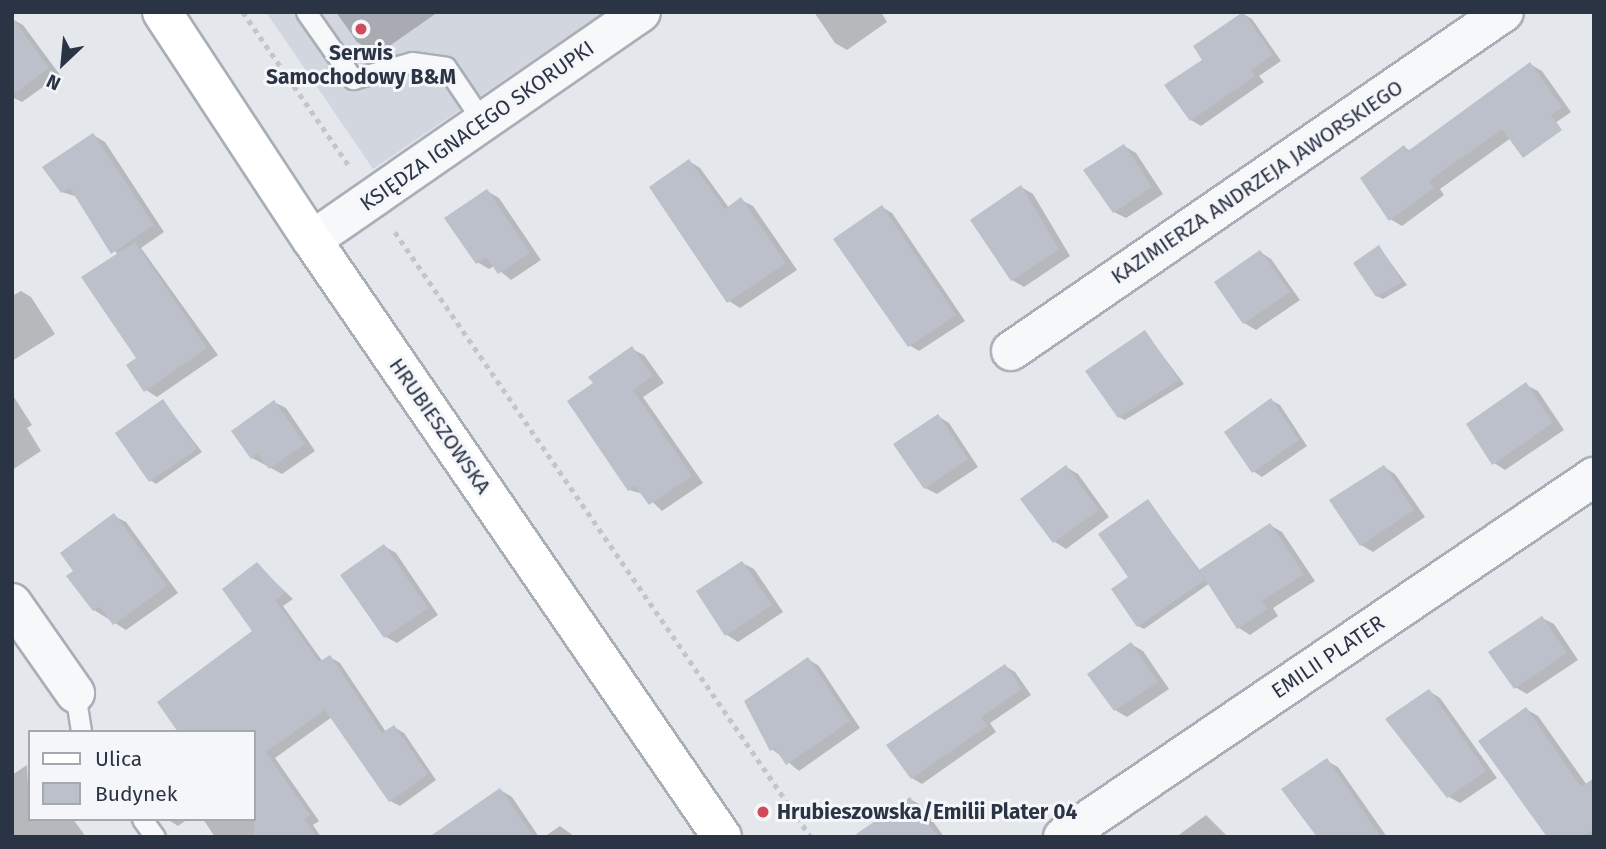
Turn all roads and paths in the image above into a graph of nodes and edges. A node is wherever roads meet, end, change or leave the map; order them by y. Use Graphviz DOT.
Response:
graph roads {
  1 [pos="162,12"];
  2 [pos="243,12"];
  3 [pos="306,12"];
  4 [pos="641,12"];
  5 [pos="1504,12"];
  6 [pos="483,122"];
  7 [pos="351,169"];
  8 [pos="392,228"];
  9 [pos="312,240"];
  10 [pos="1011,351"];
  11 [pos="1594,477"];
  12 [pos="12,603"];
  13 [pos="75,693"];
  14 [pos="81,730"];
  15 [pos="143,821"];
  16 [pos="155,837"];
  17 [pos="722,837"];
  18 [pos="811,837"];
  19 [pos="1063,837"];
  1 -- 9 [label="main road, HRUBIESZOWSKA"];
  2 -- 7 [label="path"];
  3 -- 6 [label="lane"];
  4 -- 6 [label="street, KSIĘDZA IGNACEGO SKORUPKI"];
  5 -- 10 [label="street, KAZIMIERZA ANDRZEJA JAWORSKIEGO"];
  6 -- 9 [label="street, KSIĘDZA IGNACEGO SKORUPKI"];
  8 -- 18 [label="path"];
  9 -- 17 [label="main road, HRUBIESZOWSKA"];
  11 -- 19 [label="street, EMILII PLATER"];
  12 -- 13 [label="street"];
  13 -- 14 [label="lane"];
  15 -- 16 [label="lane"];
}
